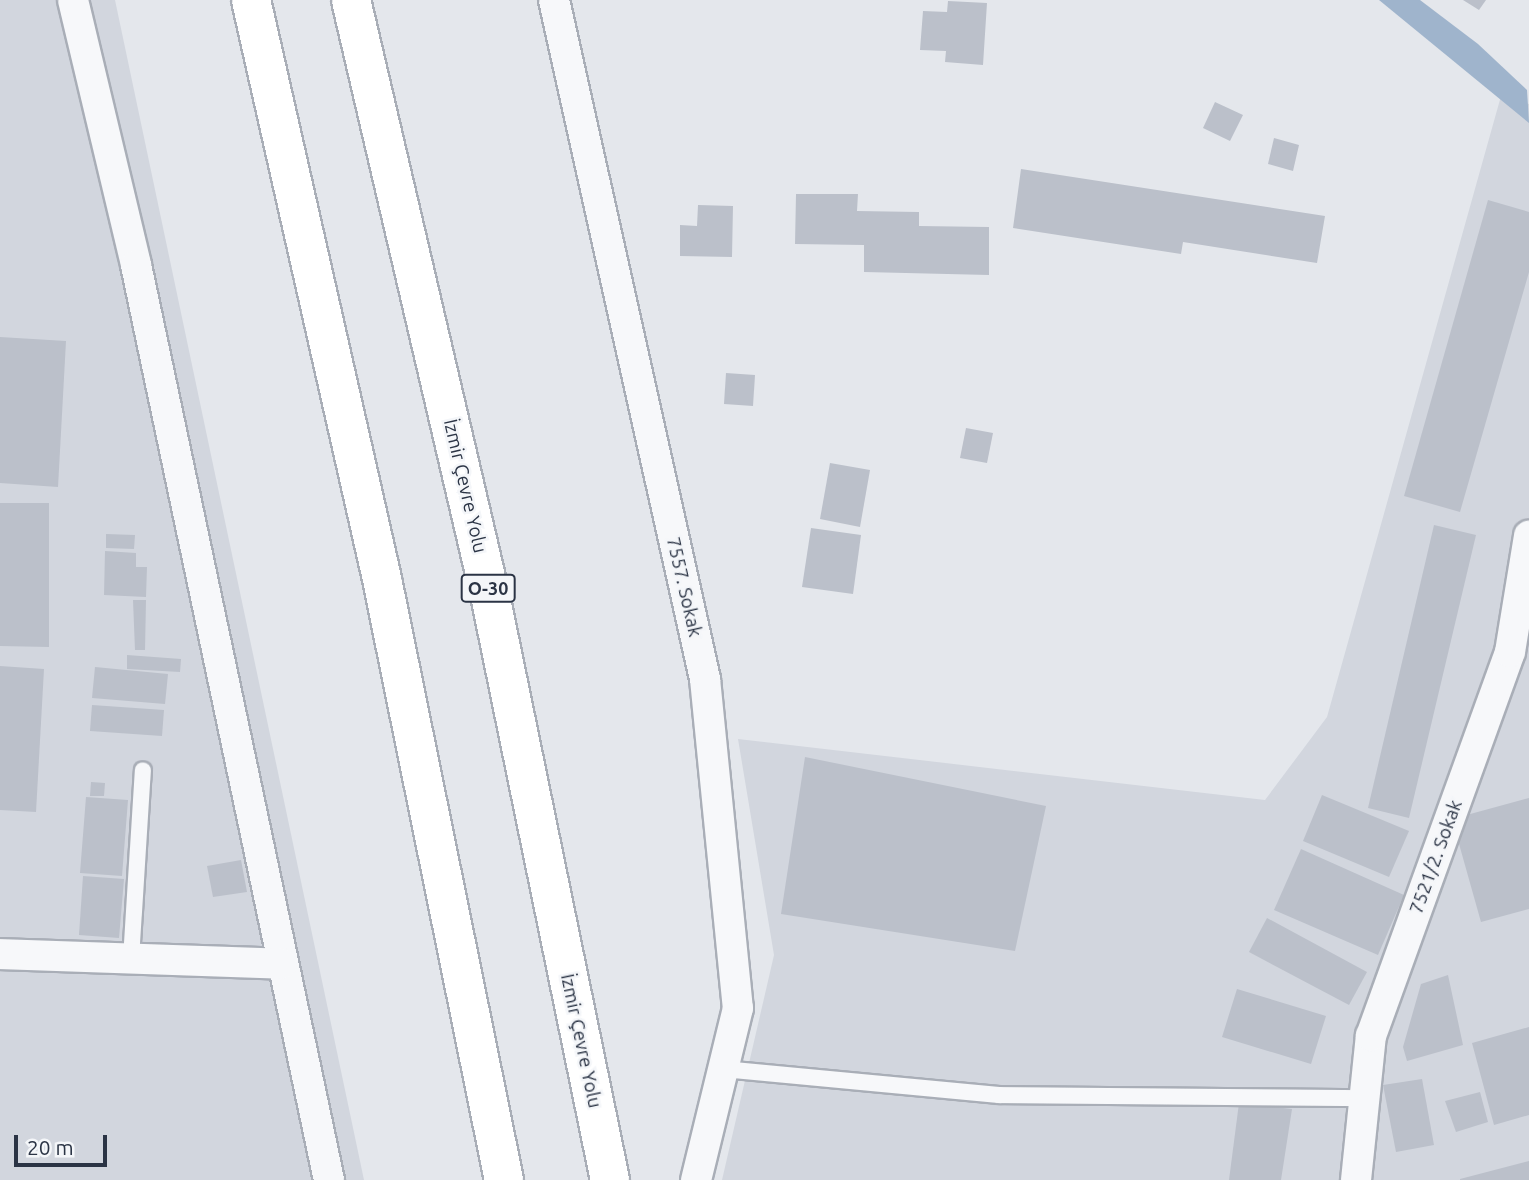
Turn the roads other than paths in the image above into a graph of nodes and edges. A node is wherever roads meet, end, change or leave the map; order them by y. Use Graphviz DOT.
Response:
graph roads {
  1 [pos="73,0"];
  2 [pos="251,0"];
  3 [pos="351,0"];
  4 [pos="554,0"];
  5 [pos="1529,536"];
  6 [pos="143,770"];
  7 [pos="0,954"];
  8 [pos="131,958"];
  9 [pos="282,964"];
  10 [pos="723,1069"];
  11 [pos="1364,1098"];
  12 [pos="329,1180"];
  13 [pos="504,1180"];
  14 [pos="610,1180"];
  15 [pos="696,1180"];
  16 [pos="1356,1180"];
  1 -- 9 [label="street"];
  2 -- 13 [label="highway"];
  3 -- 14 [label="highway, İzmir Çevre Yolu / O-30"];
  4 -- 10 [label="street, 7557. Sokak"];
  5 -- 11 [label="street, 7521/2. Sokak"];
  6 -- 8 [label="lane"];
  7 -- 8 [label="street"];
  8 -- 9 [label="street"];
  9 -- 12 [label="street"];
  10 -- 11 [label="lane"];
  10 -- 15 [label="street, 7557. Sokak"];
  11 -- 16 [label="street, 7521/2. Sokak"];
}
